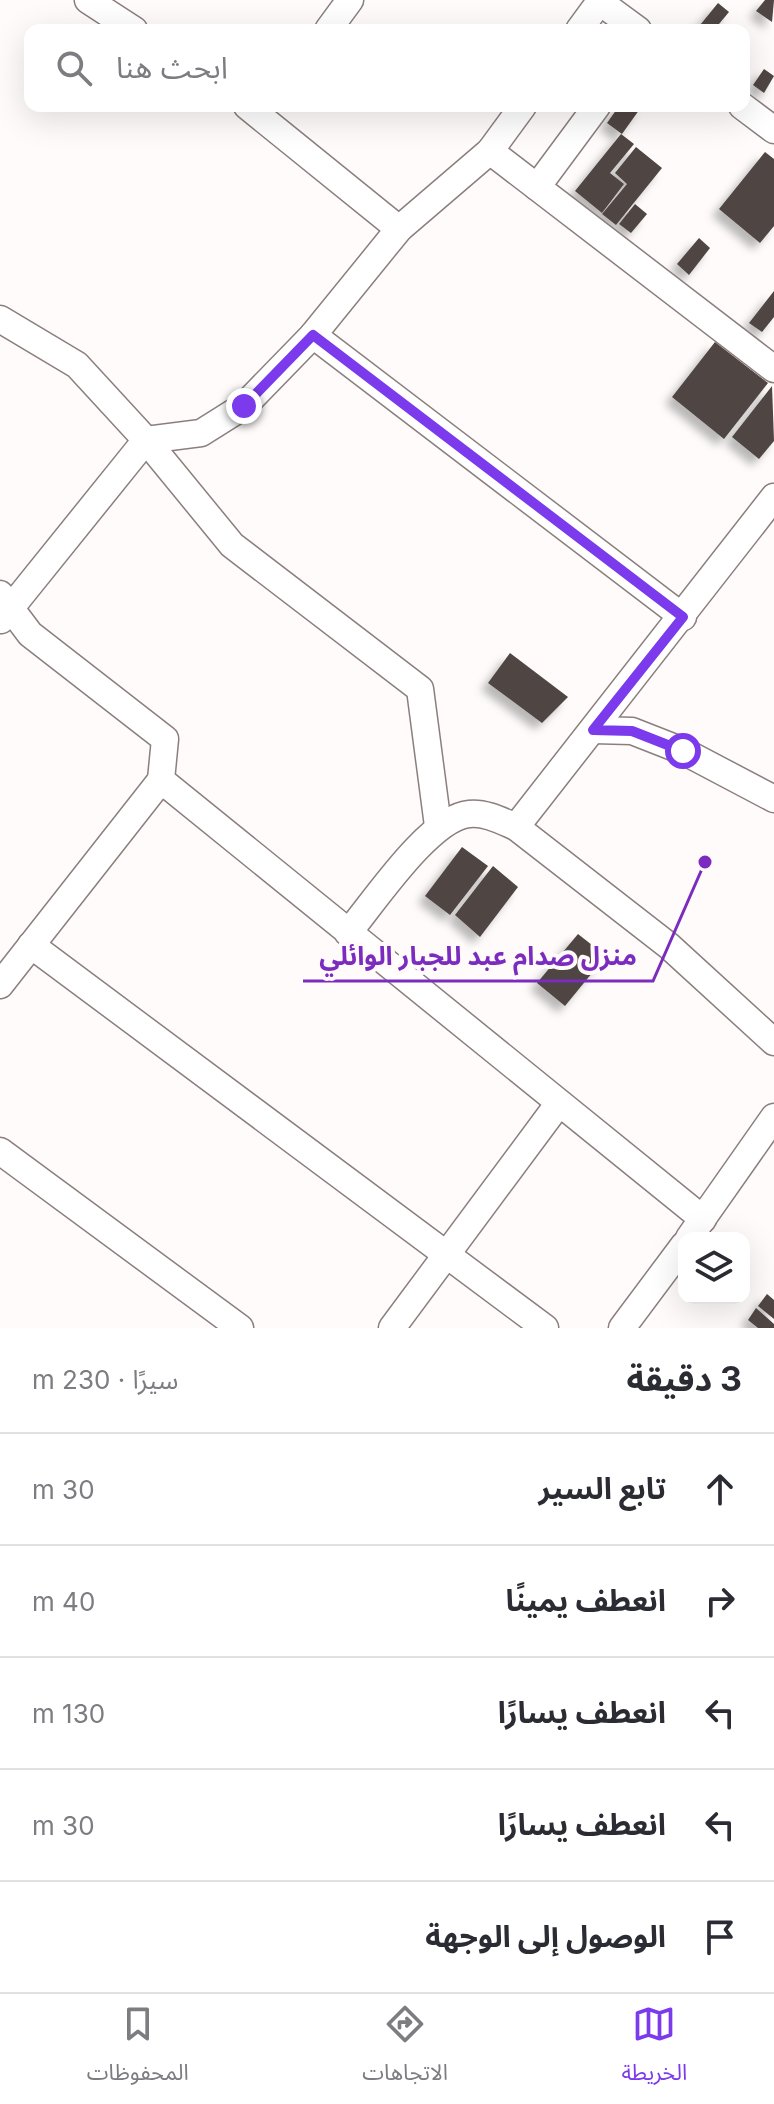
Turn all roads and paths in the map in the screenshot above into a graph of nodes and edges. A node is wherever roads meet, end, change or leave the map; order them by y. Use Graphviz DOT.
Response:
graph roads {
  1 [pos="88,0"];
  2 [pos="350,0"];
  3 [pos="600,1"];
  4 [pos="125,24"];
  5 [pos="332,24"];
  6 [pos="583,24"];
  7 [pos="630,24"];
  8 [pos="263,112"];
  9 [pos="519,112"];
  10 [pos="593,112"];
  11 [pos="750,112"];
  12 [pos="774,130"];
  13 [pos="490,151"];
  14 [pos="537,187"];
  15 [pos="399,229"];
  16 [pos="0,319"];
  17 [pos="313,335"];
  18 [pos="774,369"];
  19 [pos="146,440"];
  20 [pos="774,497"];
  21 [pos="4,608"];
  22 [pos="683,617"];
  23 [pos="593,730"];
  24 [pos="161,780"];
  25 [pos="774,799"];
  26 [pos="438,826"];
  27 [pos="516,827"];
  28 [pos="348,933"];
  29 [pos="31,945"];
  30 [pos="0,985"];
  31 [pos="774,1042"];
  32 [pos="559,1103"];
  33 [pos="774,1117"];
  34 [pos="0,1151"];
  35 [pos="696,1229"];
  36 [pos="678,1253"];
  37 [pos="447,1254"];
  38 [pos="240,1328"];
  39 [pos="392,1328"];
  40 [pos="545,1328"];
  41 [pos="622,1328"];
  1 -- 4 [label="street"];
  2 -- 5 [label="street"];
  3 -- 6 [label="street"];
  3 -- 7 [label="street"];
  8 -- 15 [label="street"];
  9 -- 13 [label="street"];
  10 -- 14 [label="street"];
  11 -- 12 [label="street"];
  13 -- 14 [label="street"];
  13 -- 15 [label="street"];
  14 -- 18 [label="street"];
  15 -- 17 [label="street"];
  16 -- 19 [label="street"];
  17 -- 19 [label="street"];
  17 -- 22 [label="street"];
  19 -- 21 [label="street"];
  19 -- 26 [label="street"];
  20 -- 22 [label="street"];
  21 -- 24 [label="street"];
  22 -- 23 [label="street"];
  23 -- 25 [label="street"];
  23 -- 27 [label="street"];
  24 -- 28 [label="street"];
  24 -- 29 [label="street"];
  26 -- 27 [label="street"];
  26 -- 28 [label="street"];
  27 -- 31 [label="street"];
  28 -- 32 [label="street"];
  29 -- 30 [label="street"];
  29 -- 37 [label="street"];
  32 -- 35 [label="street"];
  32 -- 37 [label="street"];
  33 -- 35 [label="street"];
  34 -- 38 [label="street"];
  36 -- 41 [label="street"];
  37 -- 39 [label="street"];
  37 -- 40 [label="street"];
}
